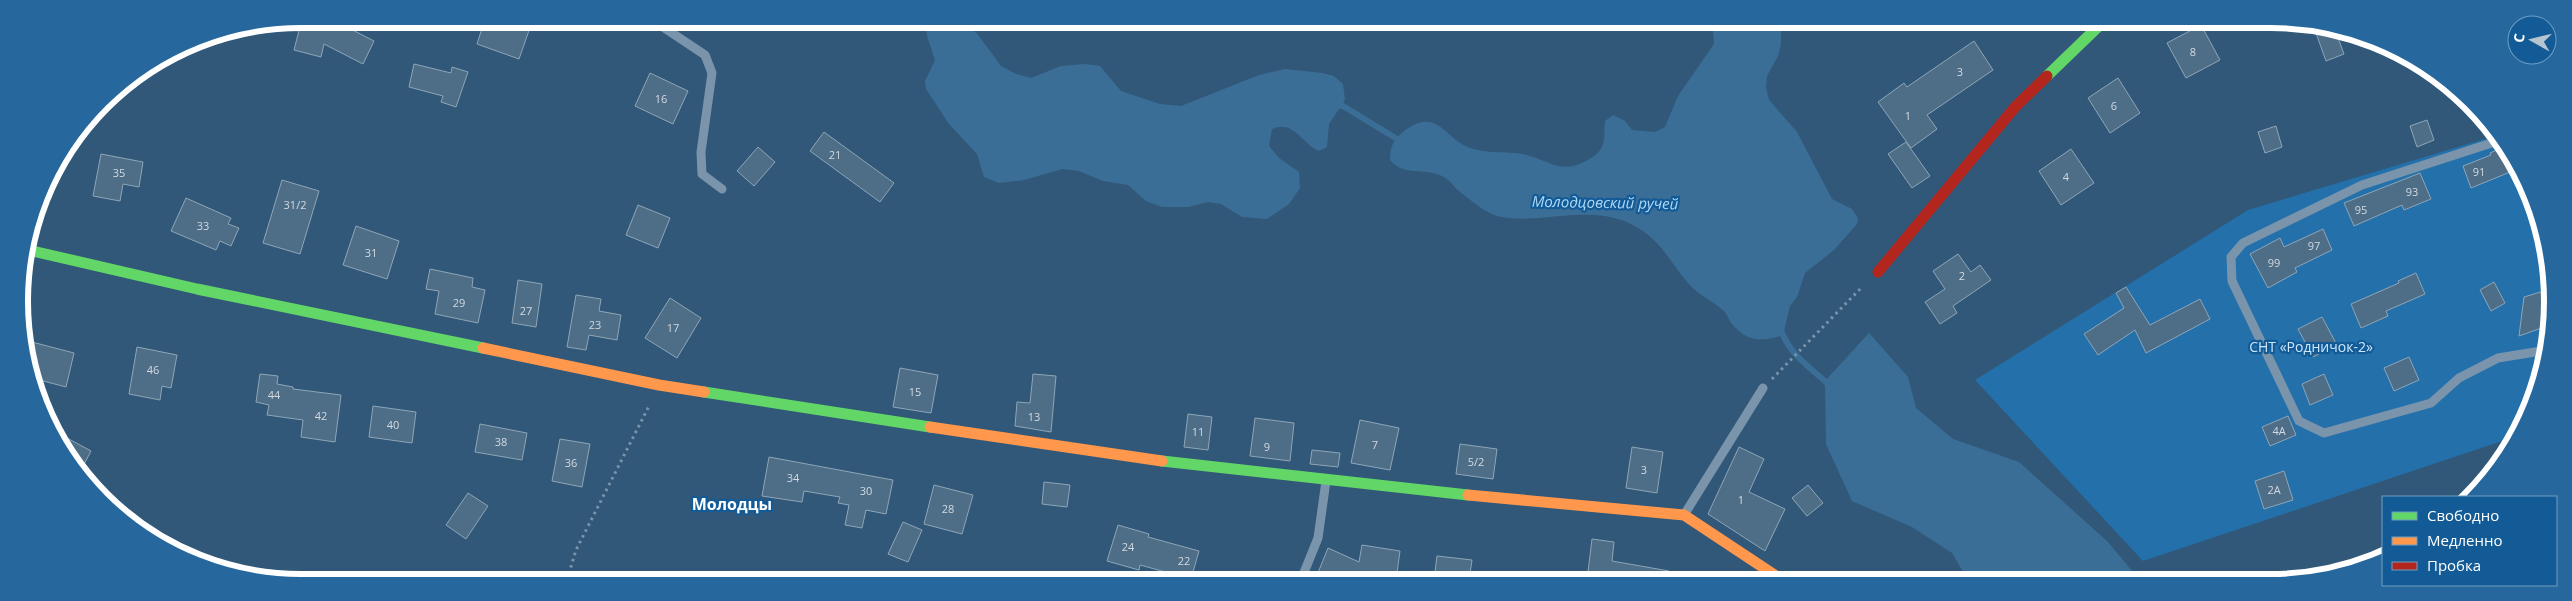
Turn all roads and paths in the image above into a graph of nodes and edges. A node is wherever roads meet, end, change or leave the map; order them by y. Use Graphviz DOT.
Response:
graph roads {
  1 [pos="664,28"];
  2 [pos="2097,28"];
  3 [pos="2494,142"];
  4 [pos="722,189"];
  5 [pos="32,251"];
  6 [pos="1878,272"];
  7 [pos="2539,351"];
  8 [pos="1786,364"];
  9 [pos="659,385"];
  10 [pos="1763,388"];
  11 [pos="1326,479"];
  12 [pos="1684,515"];
  13 [pos="569,574"];
  14 [pos="1303,574"];
  15 [pos="1773,574"];
  1 -- 4 [label="lane"];
  2 -- 6 [label="street"];
  3 -- 7 [label="lane"];
  5 -- 9 [label="street"];
  6 -- 8 [label="path"];
  9 -- 11 [label="street"];
  9 -- 13 [label="path"];
  10 -- 12 [label="lane"];
  11 -- 12 [label="street"];
  11 -- 14 [label="lane"];
  12 -- 15 [label="street"];
}
